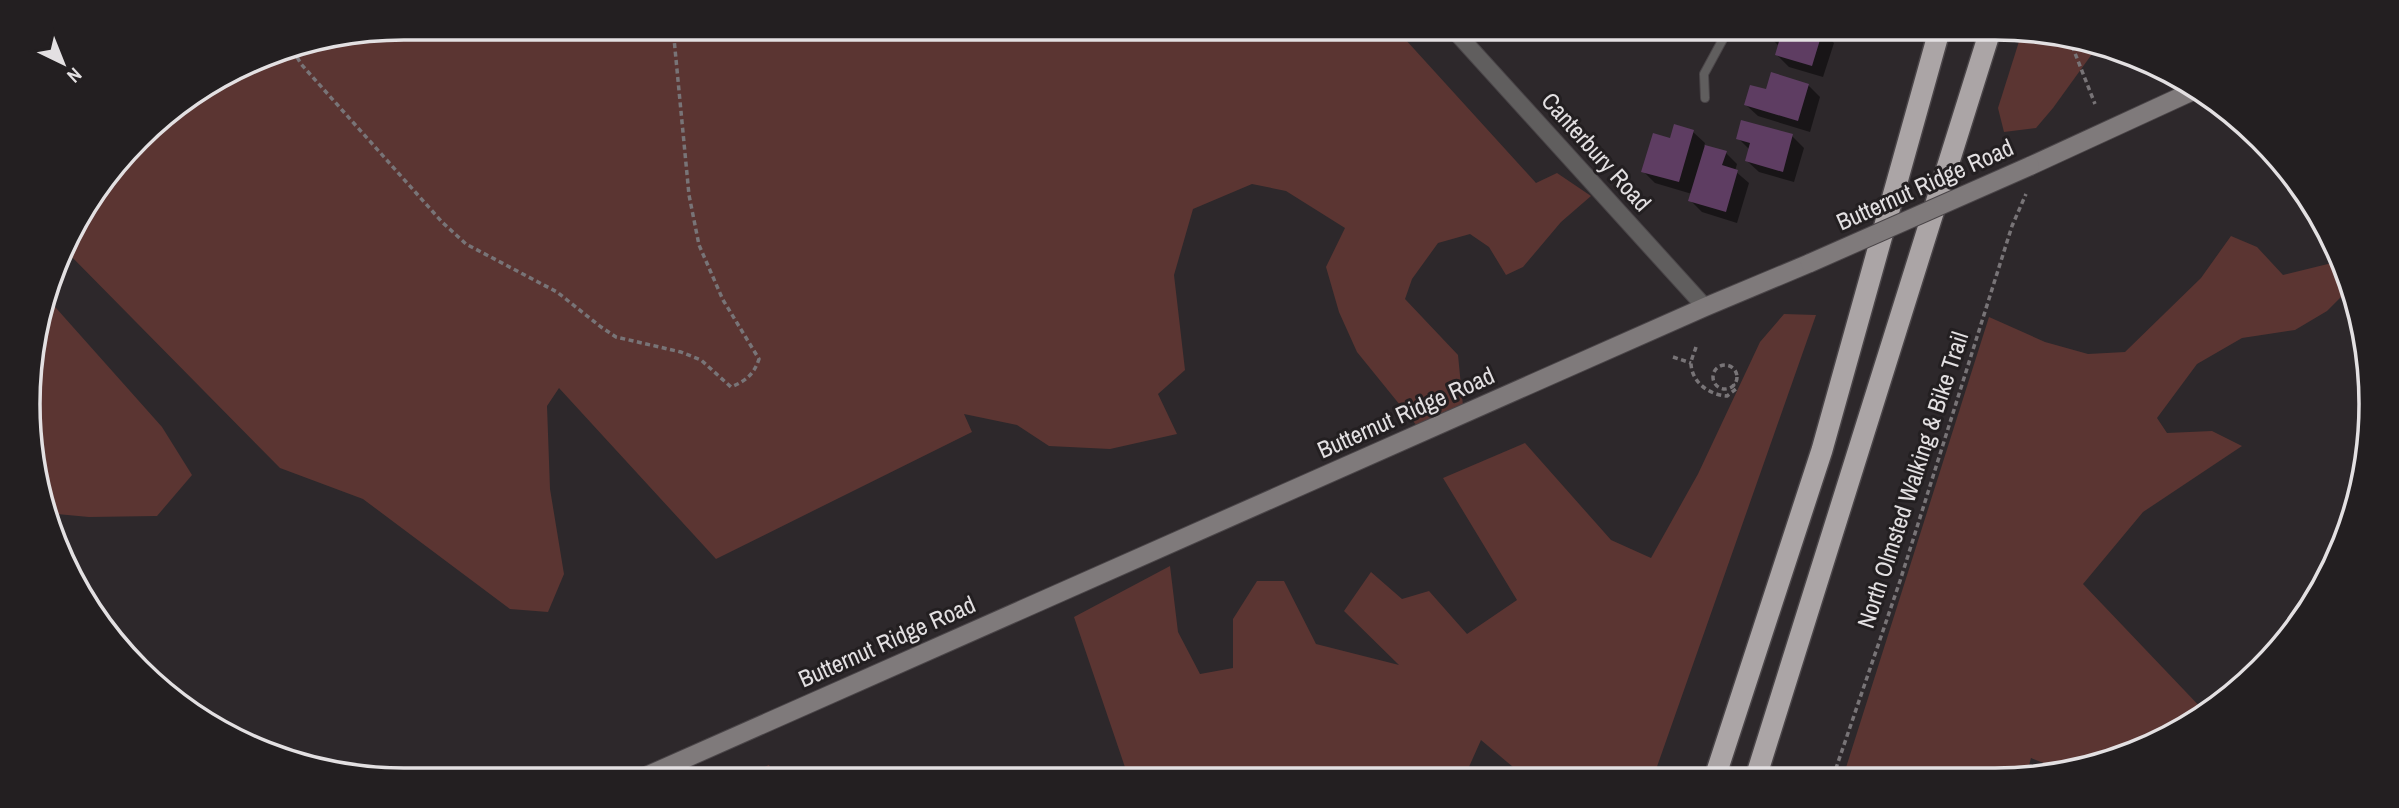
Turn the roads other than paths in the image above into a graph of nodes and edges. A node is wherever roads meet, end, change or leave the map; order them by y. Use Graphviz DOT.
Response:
graph roads {
  1 [pos="1463,40"];
  2 [pos="1722,40"];
  3 [pos="1938,40"];
  4 [pos="1987,40"];
  5 [pos="2185,94"];
  6 [pos="1705,99"];
  7 [pos="1705,307"];
  8 [pos="665,768"];
  9 [pos="1718,768"];
  10 [pos="1759,768"];
  1 -- 7 [label="street, Canterbury Road"];
  2 -- 6 [label="lane"];
  3 -- 9 [label="highway"];
  4 -- 10 [label="highway"];
  5 -- 7 [label="street, Butternut Ridge Road, bridge"];
  7 -- 8 [label="street, Butternut Ridge Road"];
}
